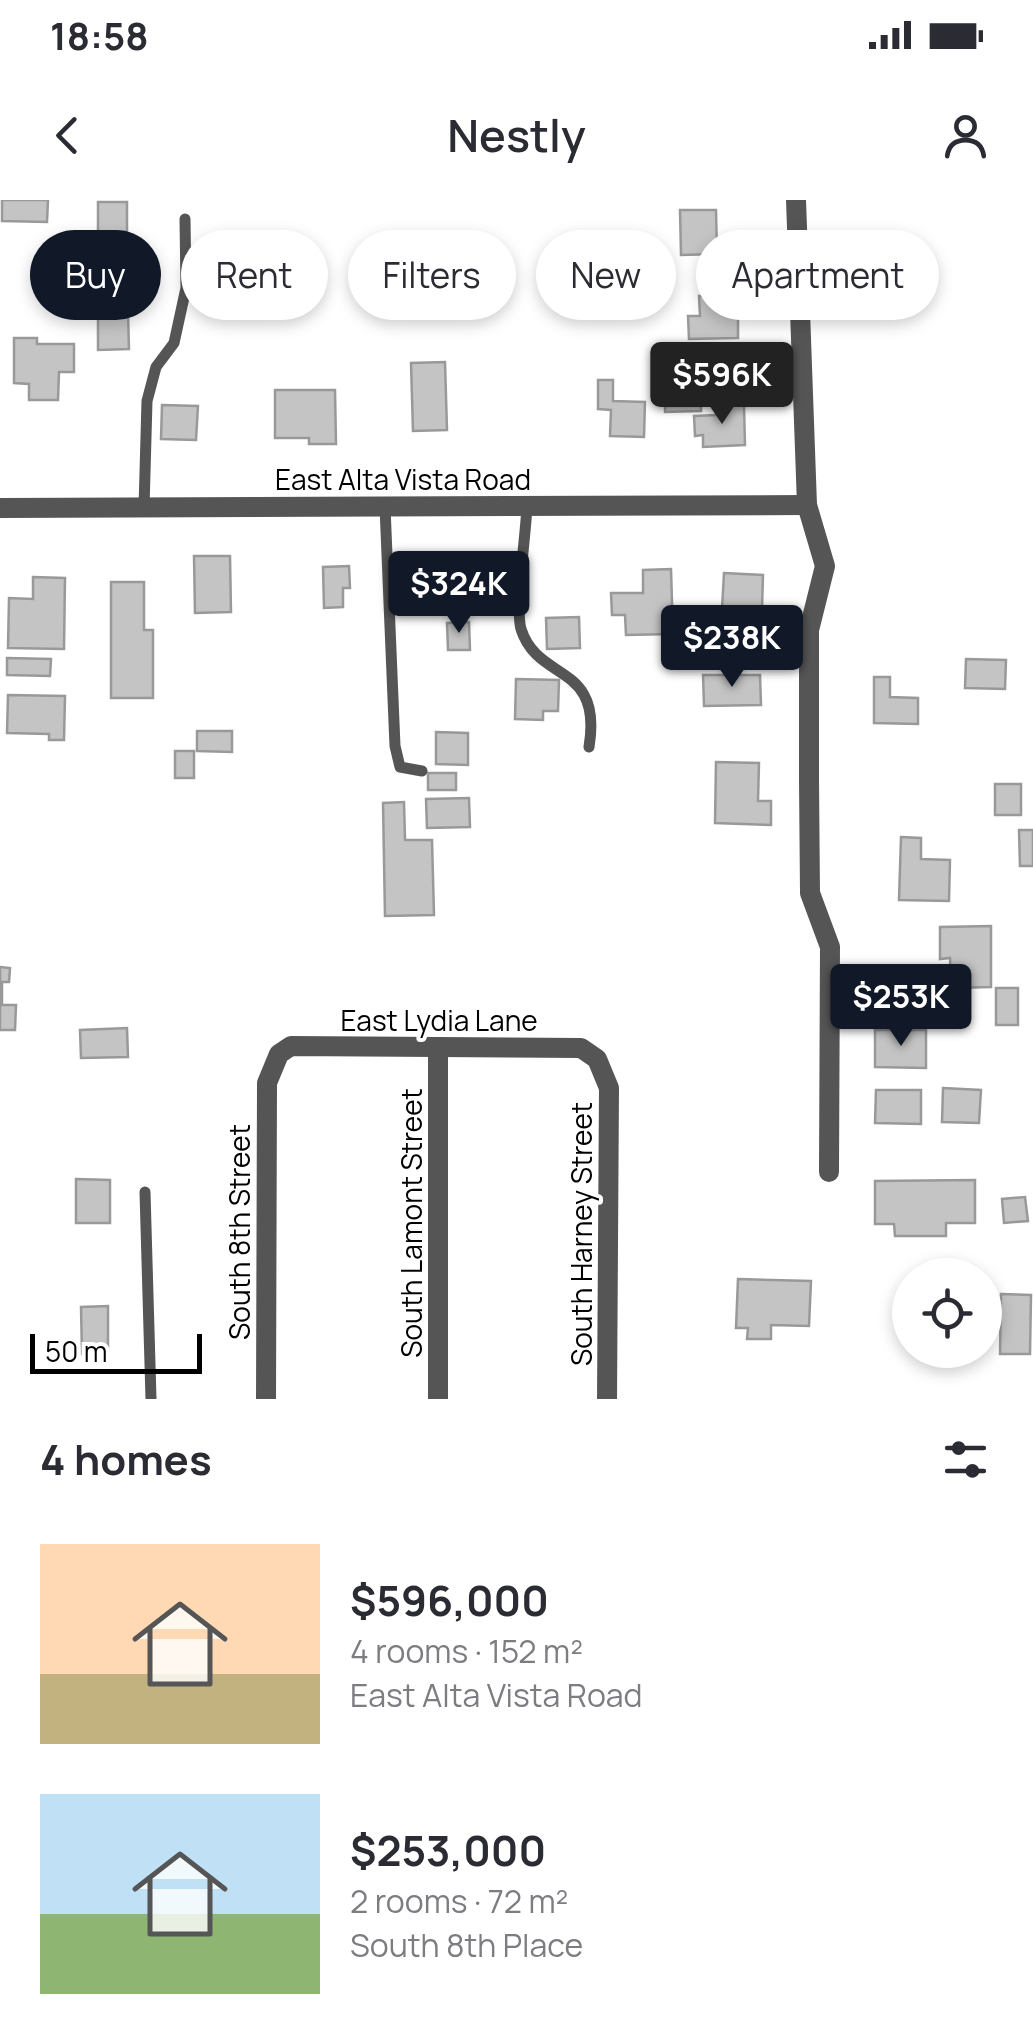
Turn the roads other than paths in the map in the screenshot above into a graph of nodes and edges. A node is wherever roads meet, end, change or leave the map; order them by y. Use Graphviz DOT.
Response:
graph roads {
  1 [pos="796,200"];
  2 [pos="185,219"];
  3 [pos="806,505"];
  4 [pos="527,506"];
  5 [pos="385,507"];
  6 [pos="0,508"];
  7 [pos="144,508"];
  8 [pos="590,747"];
  9 [pos="422,772"];
  10 [pos="438,1047"];
  11 [pos="272,1066"];
  12 [pos="604,1071"];
  13 [pos="829,1172"];
  14 [pos="145,1192"];
  15 [pos="151,1399"];
  16 [pos="266,1399"];
  17 [pos="438,1399"];
  18 [pos="607,1399"];
  1 -- 3 [label="street"];
  2 -- 7 [label="lane"];
  3 -- 4 [label="street, East Alta Vista Road"];
  3 -- 13 [label="street"];
  4 -- 5 [label="street, East Alta Vista Road"];
  4 -- 8 [label="lane"];
  5 -- 7 [label="street, East Alta Vista Road"];
  5 -- 9 [label="lane"];
  6 -- 7 [label="street, East Alta Vista Road"];
  10 -- 11 [label="street, East Lydia Lane"];
  10 -- 12 [label="street, East Lydia Lane"];
  10 -- 17 [label="street, South Lamont Street"];
  11 -- 16 [label="street, South 8th Street"];
  12 -- 18 [label="street, South Harney Street"];
  14 -- 15 [label="lane"];
}
